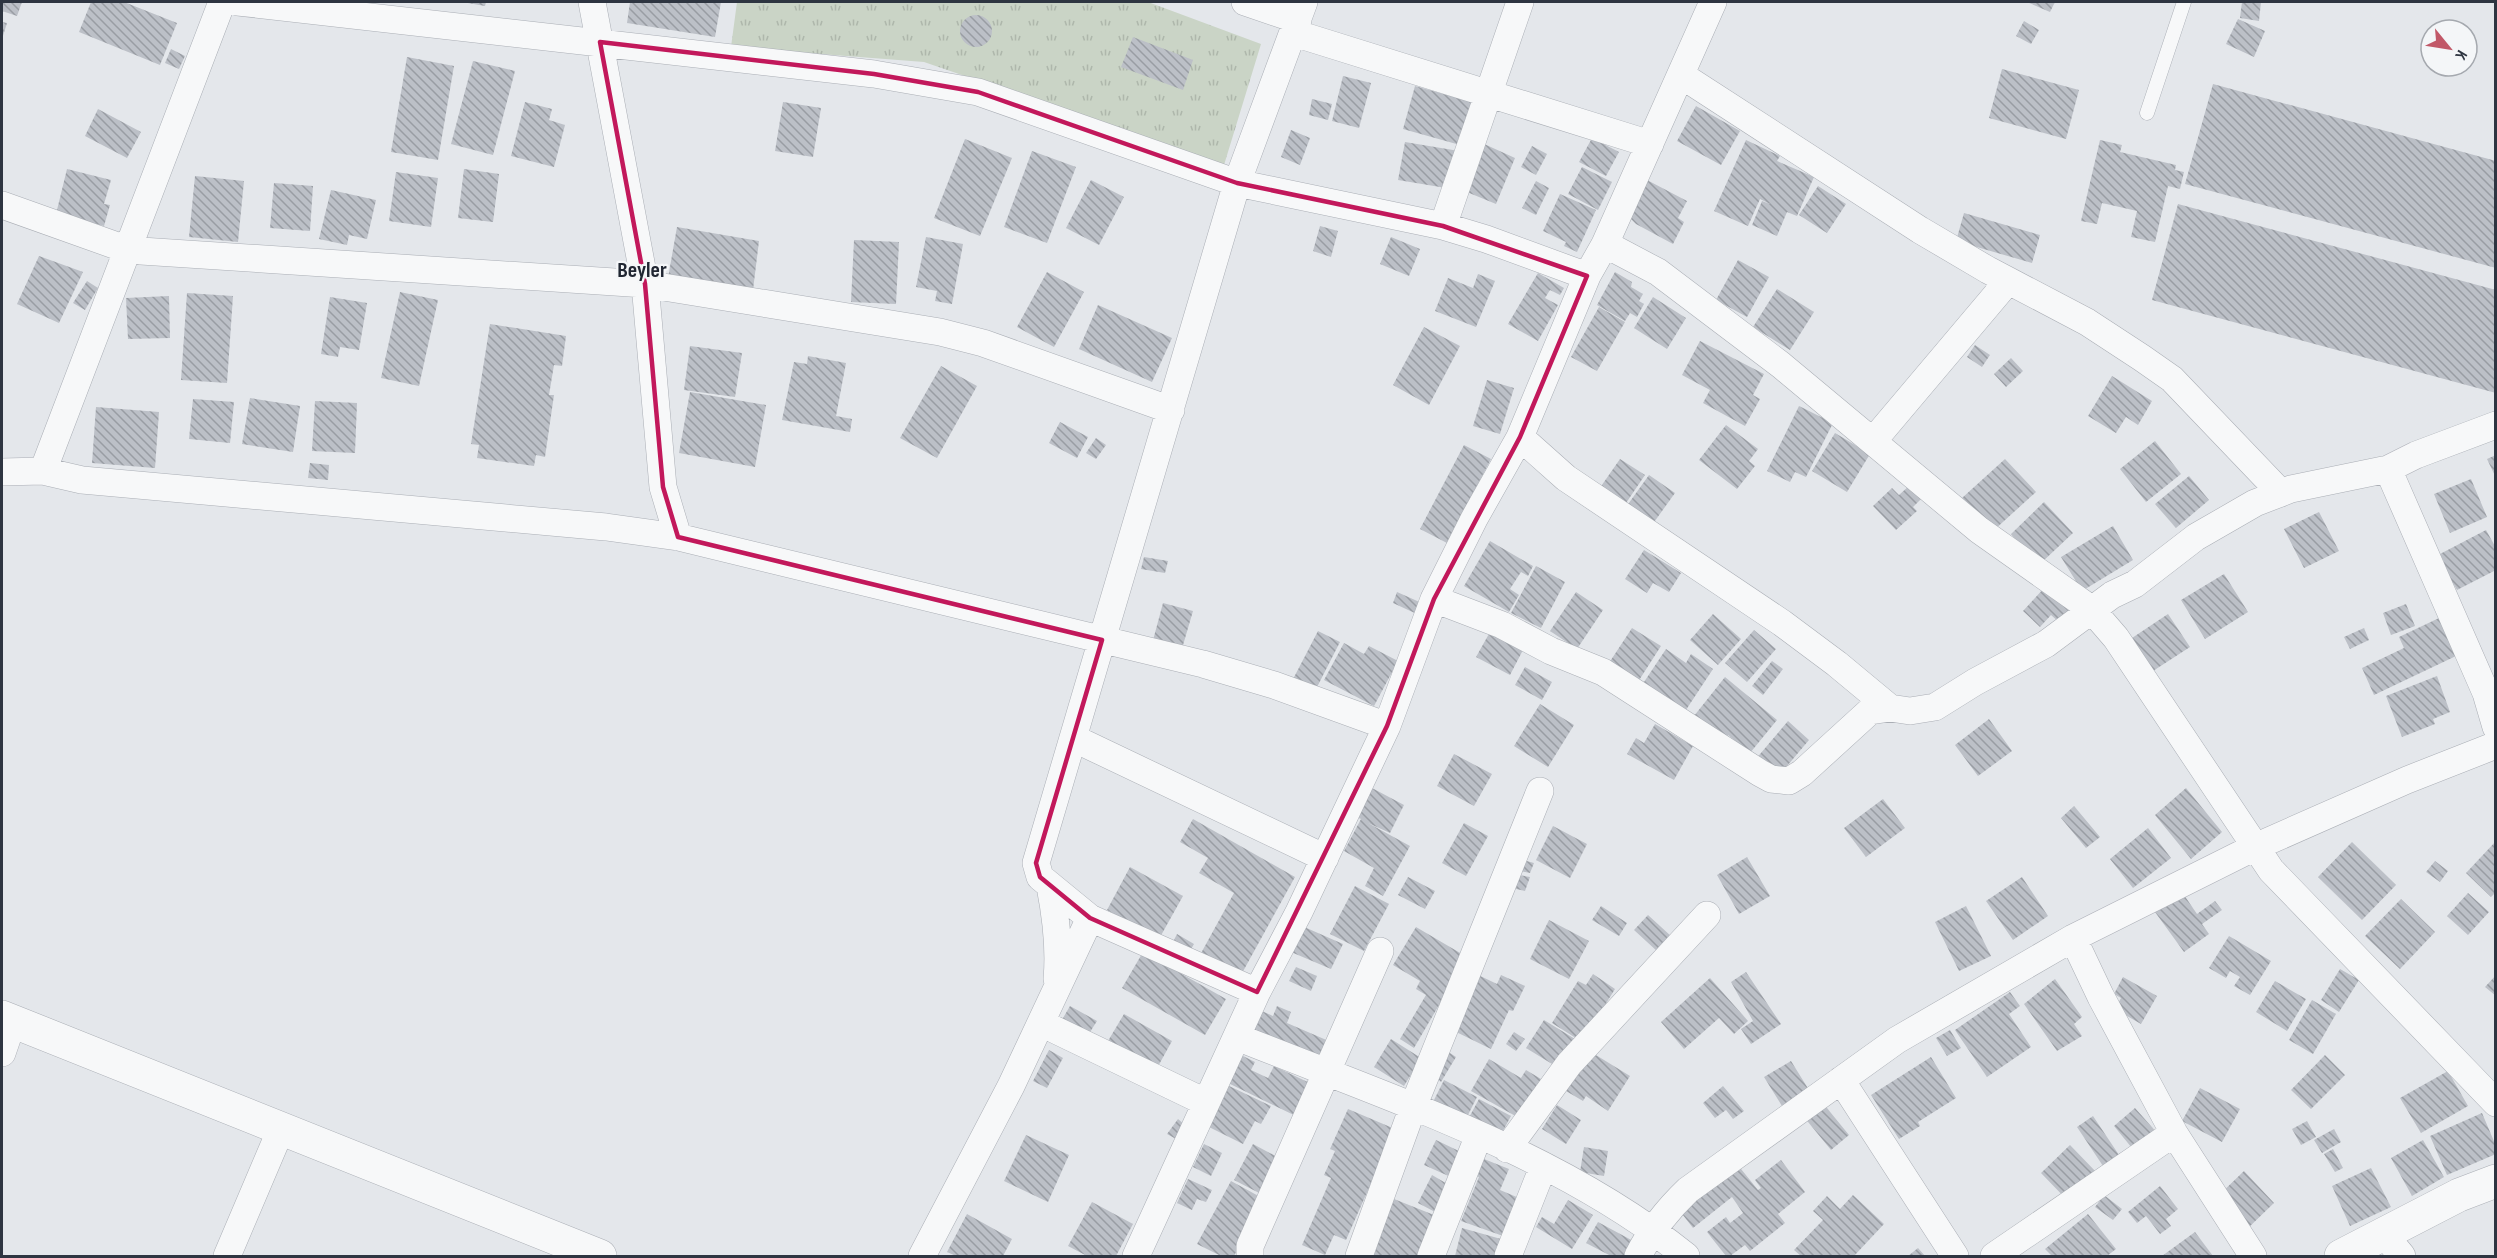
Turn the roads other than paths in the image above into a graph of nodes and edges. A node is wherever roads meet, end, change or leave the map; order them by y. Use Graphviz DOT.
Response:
graph roads {
  1 [pos="222,2"];
  2 [pos="238,2"];
  3 [pos="592,2"];
  4 [pos="1245,2"];
  5 [pos="1520,2"];
  6 [pos="1713,2"];
  7 [pos="2184,2"];
  8 [pos="1299,18"];
  9 [pos="600,42"];
  10 [pos="1681,75"];
  11 [pos="1489,92"];
  12 [pos="2147,113"];
  13 [pos="1650,144"];
  14 [pos="1236,183"];
  15 [pos="2,205"];
  16 [pos="1443,226"];
  17 [pos="1605,244"];
  18 [pos="129,248"];
  19 [pos="1587,276"];
  20 [pos="2008,281"];
  21 [pos="645,284"];
  22 [pos="1171,410"];
  23 [pos="2496,425"];
  24 [pos="1520,438"];
  25 [pos="1873,441"];
  26 [pos="2388,469"];
  27 [pos="43,471"];
  28 [pos="2,472"];
  29 [pos="2281,493"];
  30 [pos="678,537"];
  31 [pos="1434,599"];
  32 [pos="2091,609"];
  33 [pos="1102,640"];
  34 [pos="2487,676"];
  35 [pos="1890,708"];
  36 [pos="1387,726"];
  37 [pos="2496,727"];
  38 [pos="1073,738"];
  39 [pos="2496,745"];
  40 [pos="1540,791"];
  41 [pos="2254,847"];
  42 [pos="1325,858"];
  43 [pos="1050,886"];
  44 [pos="1707,915"];
  45 [pos="1089,918"];
  46 [pos="2073,938"];
  47 [pos="1380,951"];
  48 [pos="1056,992"];
  49 [pos="1257,992"];
  50 [pos="7,1019"];
  51 [pos="1041,1023"];
  52 [pos="1237,1037"];
  53 [pos="2,1053"];
  54 [pos="1326,1072"];
  55 [pos="1841,1080"];
  56 [pos="1206,1102"];
  57 [pos="2496,1103"];
  58 [pos="1413,1107"];
  59 [pos="281,1129"];
  60 [pos="2174,1133"];
  61 [pos="1479,1136"];
  62 [pos="1507,1149"];
  63 [pos="1543,1167"];
  64 [pos="2496,1181"];
  65 [pos="1651,1230"];
  66 [pos="2392,1245"];
  67 [pos="227,1257"];
  68 [pos="600,1257"];
  69 [pos="922,1257"];
  70 [pos="1136,1257"];
  71 [pos="1250,1257"];
  72 [pos="1359,1257"];
  73 [pos="1431,1257"];
  74 [pos="1508,1257"];
  75 [pos="1638,1257"];
  76 [pos="1686,1257"];
  77 [pos="1955,1257"];
  78 [pos="1994,1257"];
  79 [pos="2253,1257"];
  80 [pos="2341,1257"];
  1 -- 18 [label="street"];
  2 -- 9 [label="street"];
  3 -- 9 [label="street"];
  4 -- 8 [label="street"];
  5 -- 11 [label="street"];
  6 -- 10 [label="street"];
  7 -- 12 [label="lane"];
  8 -- 11 [label="street"];
  8 -- 14 [label="street"];
  9 -- 14 [label="street"];
  9 -- 21 [label="street"];
  10 -- 13 [label="street"];
  10 -- 20 [label="street"];
  11 -- 13 [label="street"];
  11 -- 16 [label="street"];
  13 -- 17 [label="street"];
  14 -- 16 [label="street"];
  14 -- 22 [label="street"];
  15 -- 18 [label="street"];
  16 -- 19 [label="street"];
  17 -- 19 [label="street"];
  17 -- 25 [label="street"];
  18 -- 21 [label="street"];
  18 -- 27 [label="street"];
  19 -- 24 [label="street"];
  20 -- 25 [label="street"];
  20 -- 29 [label="street"];
  21 -- 22 [label="street"];
  21 -- 30 [label="street"];
  22 -- 33 [label="street"];
  23 -- 26 [label="street"];
  24 -- 31 [label="street"];
  24 -- 35 [label="street"];
  25 -- 32 [label="street"];
  26 -- 29 [label="street"];
  26 -- 34 [label="street"];
  27 -- 28 [label="street"];
  27 -- 30 [label="street"];
  29 -- 32 [label="street"];
  30 -- 33 [label="street"];
  31 -- 35 [label="street"];
  31 -- 36 [label="street"];
  32 -- 35 [label="street"];
  32 -- 41 [label="street"];
  33 -- 36 [label="street"];
  33 -- 38 [label="street"];
  34 -- 37 [label="street"];
  36 -- 42 [label="street"];
  38 -- 42 [label="street"];
  38 -- 43 [label="street"];
  39 -- 41 [label="street"];
  40 -- 58 [label="street"];
  41 -- 46 [label="street"];
  41 -- 57 [label="street"];
  42 -- 49 [label="street"];
  43 -- 45 [label="street"];
  43 -- 48 [label="street"];
  44 -- 62 [label="street"];
  45 -- 48 [label="street"];
  45 -- 49 [label="street"];
  46 -- 55 [label="street"];
  46 -- 60 [label="street"];
  47 -- 54 [label="street"];
  48 -- 51 [label="street"];
  49 -- 52 [label="street"];
  50 -- 53 [label="street"];
  50 -- 59 [label="street"];
  51 -- 56 [label="street"];
  51 -- 69 [label="street"];
  52 -- 54 [label="street"];
  52 -- 56 [label="street"];
  54 -- 58 [label="street"];
  54 -- 71 [label="street"];
  55 -- 65 [label="street"];
  55 -- 77 [label="street"];
  56 -- 70 [label="street"];
  58 -- 61 [label="street"];
  58 -- 72 [label="street"];
  59 -- 67 [label="street"];
  59 -- 68 [label="street"];
  60 -- 78 [label="street"];
  60 -- 79 [label="street"];
  61 -- 62 [label="street"];
  61 -- 73 [label="street"];
  62 -- 63 [label="street"];
  63 -- 65 [label="street"];
  63 -- 74 [label="street"];
  64 -- 66 [label="street"];
  65 -- 75 [label="street"];
  65 -- 76 [label="street"];
  66 -- 80 [label="street"];
}
